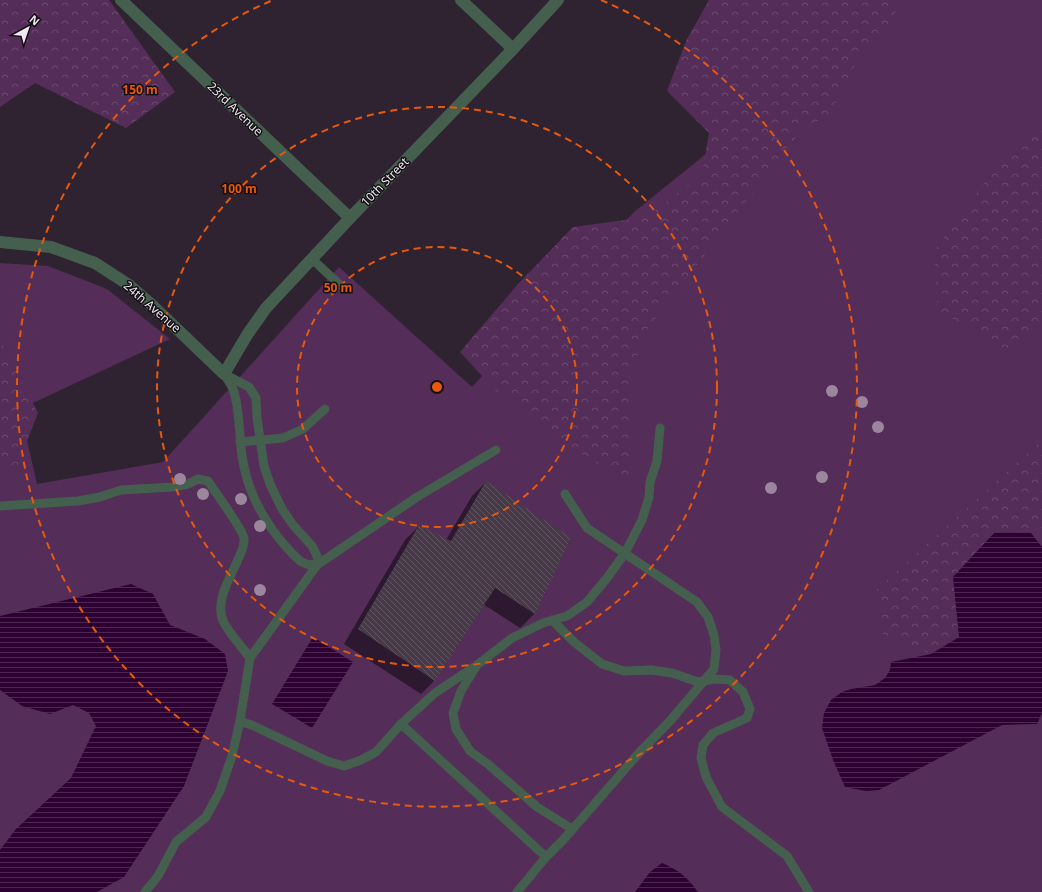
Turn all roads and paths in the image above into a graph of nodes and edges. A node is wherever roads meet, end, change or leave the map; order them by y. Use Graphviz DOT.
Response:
graph roads {
  1 [pos="121,0"];
  2 [pos="461,0"];
  3 [pos="558,0"];
  4 [pos="513,49"];
  5 [pos="350,218"];
  6 [pos="0,242"];
  7 [pos="312,259"];
  8 [pos="340,285"];
  9 [pos="224,374"];
  10 [pos="325,409"];
  11 [pos="660,428"];
  12 [pos="260,441"];
  13 [pos="240,442"];
  14 [pos="496,450"];
  15 [pos="565,494"];
  16 [pos="0,506"];
  17 [pos="625,553"];
  18 [pos="317,565"];
  19 [pos="552,620"];
  20 [pos="250,658"];
  21 [pos="476,665"];
  22 [pos="705,680"];
  23 [pos="240,721"];
  24 [pos="401,724"];
  25 [pos="572,829"];
  26 [pos="546,857"];
  27 [pos="145,892"];
  28 [pos="517,892"];
  29 [pos="809,892"];
  1 -- 5 [label="street, 23rd Avenue"];
  2 -- 4 [label="street"];
  3 -- 4 [label="street, 10th Street"];
  4 -- 5 [label="street, 10th Street"];
  5 -- 7 [label="street, 10th Street"];
  6 -- 9 [label="street, 24th Avenue"];
  7 -- 8 [label="lane"];
  7 -- 9 [label="street, 10th Street"];
  9 -- 12 [label="lane"];
  9 -- 13 [label="lane"];
  10 -- 12 [label="lane"];
  11 -- 17 [label="lane"];
  12 -- 13 [label="lane"];
  12 -- 18 [label="lane"];
  13 -- 18 [label="lane"];
  14 -- 18 [label="lane"];
  15 -- 17 [label="lane"];
  16 -- 20 [label="lane"];
  17 -- 19 [label="lane"];
  17 -- 22 [label="lane"];
  18 -- 20 [label="lane"];
  19 -- 21 [label="lane"];
  19 -- 22 [label="lane"];
  20 -- 23 [label="lane"];
  21 -- 24 [label="lane"];
  21 -- 25 [label="lane"];
  22 -- 25 [label="lane"];
  22 -- 29 [label="lane"];
  23 -- 24 [label="lane"];
  23 -- 27 [label="lane"];
  24 -- 26 [label="lane"];
  25 -- 26 [label="lane"];
  26 -- 28 [label="lane"];
}
